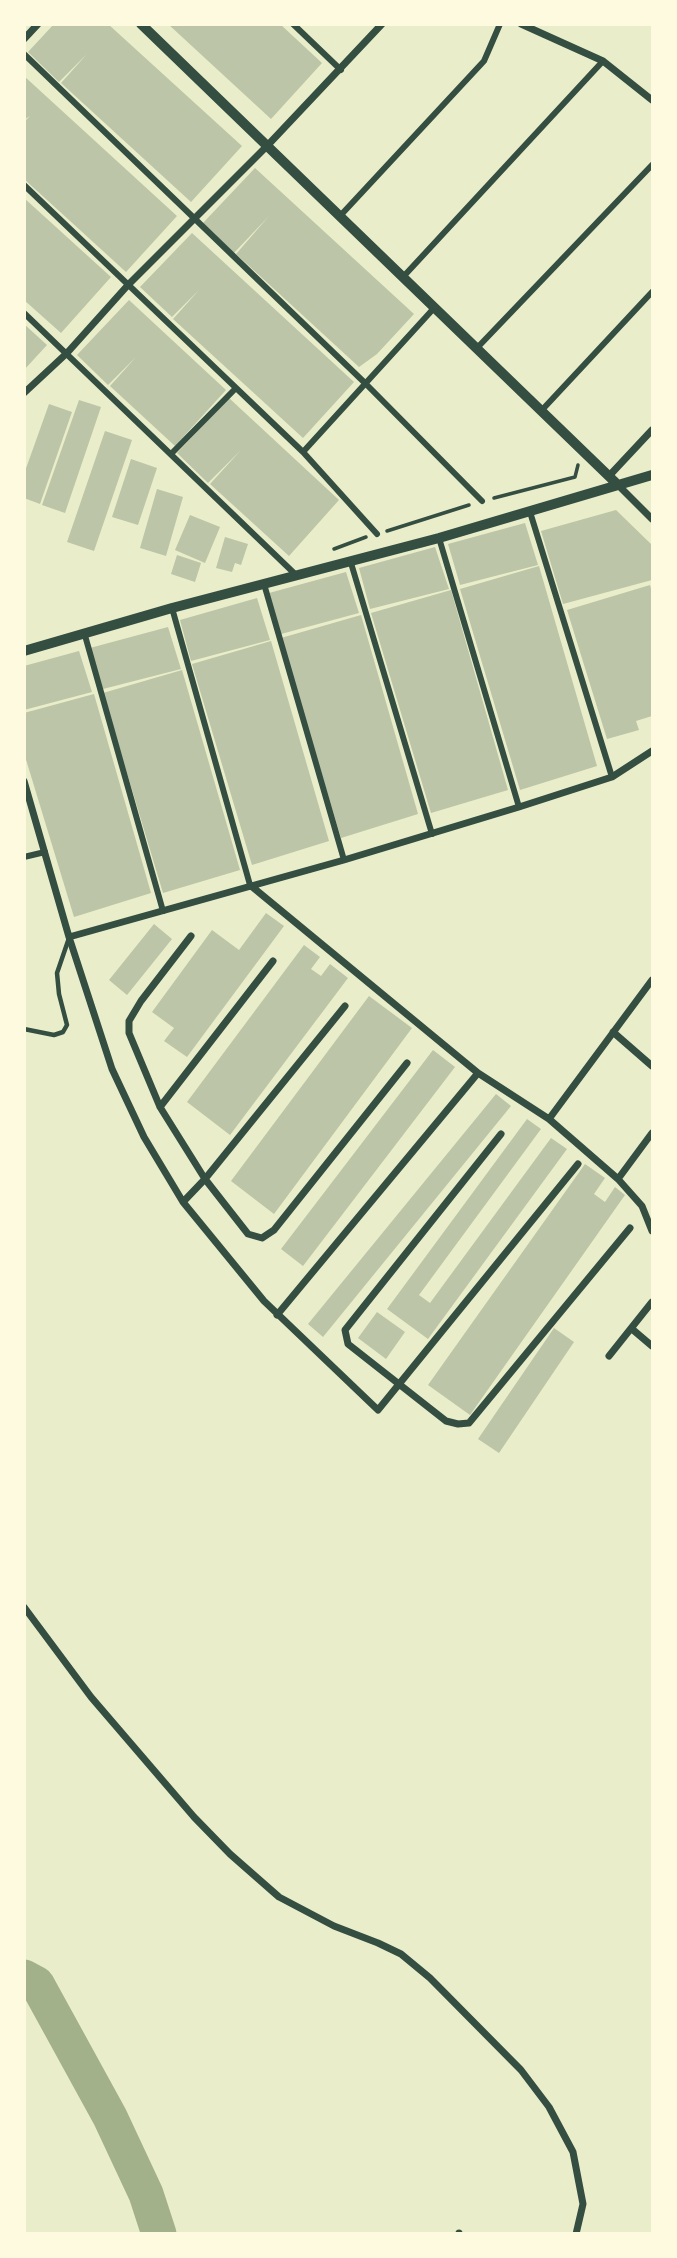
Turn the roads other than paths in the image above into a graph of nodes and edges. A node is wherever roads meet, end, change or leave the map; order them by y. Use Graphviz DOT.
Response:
graph roads {
  1 [pos="38,24"];
  2 [pos="141,24"];
  3 [pos="293,24"];
  4 [pos="382,24"];
  5 [pos="500,24"];
  6 [pos="521,24"];
  7 [pos="24,39"];
  8 [pos="24,54"];
  9 [pos="603,61"];
  10 [pos="341,70"];
  11 [pos="653,100"];
  12 [pos="267,146"];
  13 [pos="653,165"];
  14 [pos="24,185"];
  15 [pos="340,216"];
  16 [pos="193,218"];
  17 [pos="403,277"];
  18 [pos="128,285"];
  19 [pos="653,292"];
  20 [pos="435,307"];
  21 [pos="24,313"];
  22 [pos="477,348"];
  23 [pos="67,354"];
  24 [pos="366,384"];
  25 [pos="236,388"];
  26 [pos="24,393"];
  27 [pos="542,410"];
  28 [pos="653,430"];
  29 [pos="303,452"];
  30 [pos="171,454"];
  31 [pos="653,475"];
  32 [pos="609,476"];
  33 [pos="618,485"];
  34 [pos="482,501"];
  35 [pos="530,512"];
  36 [pos="653,519"];
  37 [pos="377,534"];
  38 [pos="439,538"];
  39 [pos="351,563"];
  40 [pos="296,575"];
  41 [pos="264,584"];
  42 [pos="172,608"];
  43 [pos="83,632"];
  44 [pos="24,651"];
  45 [pos="653,751"];
  46 [pos="612,777"];
  47 [pos="24,781"];
  48 [pos="519,807"];
  49 [pos="432,834"];
  50 [pos="45,852"];
  51 [pos="24,857"];
  52 [pos="344,860"];
  53 [pos="250,885"];
  54 [pos="163,911"];
  55 [pos="191,936"];
  56 [pos="69,937"];
  57 [pos="273,961"];
  58 [pos="653,980"];
  59 [pos="345,1006"];
  60 [pos="24,1029"];
  61 [pos="613,1032"];
  62 [pos="407,1063"];
  63 [pos="653,1066"];
  64 [pos="478,1073"];
  65 [pos="160,1107"];
  66 [pos="549,1119"];
  67 [pos="501,1133"];
  68 [pos="653,1133"];
  69 [pos="578,1164"];
  70 [pos="205,1179"];
  71 [pos="618,1179"];
  72 [pos="183,1202"];
  73 [pos="630,1227"];
  74 [pos="653,1231"];
  75 [pos="653,1302"];
  76 [pos="277,1315"];
  77 [pos="632,1329"];
  78 [pos="653,1346"];
  79 [pos="609,1356"];
  80 [pos="399,1384"];
  81 [pos="24,1607"];
  82 [pos="576,2234"];
  1 -- 7 [label="street"];
  2 -- 12 [label="street"];
  3 -- 10 [label="street"];
  4 -- 10 [label="street"];
  5 -- 15 [label="street"];
  6 -- 9 [label="street"];
  8 -- 16 [label="street"];
  9 -- 11 [label="street"];
  9 -- 17 [label="street"];
  10 -- 12 [label="street"];
  12 -- 15 [label="street"];
  12 -- 16 [label="street"];
  13 -- 22 [label="street"];
  14 -- 18 [label="street"];
  15 -- 17 [label="street"];
  16 -- 18 [label="street"];
  16 -- 24 [label="street"];
  17 -- 20 [label="street"];
  18 -- 23 [label="street"];
  18 -- 25 [label="street"];
  19 -- 27 [label="street"];
  20 -- 22 [label="street"];
  20 -- 24 [label="street"];
  21 -- 23 [label="street"];
  22 -- 27 [label="street"];
  23 -- 26 [label="street"];
  23 -- 30 [label="street"];
  24 -- 29 [label="street"];
  24 -- 34 [label="street"];
  25 -- 29 [label="street"];
  25 -- 30 [label="street"];
  27 -- 32 [label="street"];
  28 -- 32 [label="street"];
  29 -- 37 [label="street"];
  30 -- 40 [label="street"];
  31 -- 33 [label="street"];
  32 -- 33 [label="street"];
  33 -- 35 [label="street"];
  33 -- 36 [label="street"];
  35 -- 38 [label="street"];
  35 -- 46 [label="street"];
  38 -- 39 [label="street"];
  38 -- 48 [label="street"];
  39 -- 40 [label="street"];
  39 -- 49 [label="street"];
  40 -- 41 [label="street"];
  41 -- 42 [label="street"];
  41 -- 52 [label="street"];
  42 -- 43 [label="street"];
  42 -- 53 [label="street"];
  43 -- 44 [label="street"];
  43 -- 54 [label="street"];
  45 -- 46 [label="street"];
  46 -- 48 [label="street"];
  47 -- 50 [label="street"];
  48 -- 49 [label="street"];
  49 -- 52 [label="street"];
  50 -- 51 [label="street"];
  50 -- 56 [label="street"];
  52 -- 53 [label="street"];
  53 -- 54 [label="street"];
  53 -- 64 [label="street"];
  54 -- 56 [label="street"];
  55 -- 65 [label="street"];
  56 -- 60 [label="lane"];
  56 -- 72 [label="street"];
  57 -- 65 [label="street"];
  58 -- 61 [label="street"];
  59 -- 70 [label="street"];
  61 -- 63 [label="street"];
  61 -- 66 [label="street"];
  62 -- 70 [label="street"];
  64 -- 66 [label="street"];
  64 -- 76 [label="street"];
  65 -- 70 [label="street"];
  66 -- 71 [label="street"];
  67 -- 80 [label="street"];
  68 -- 71 [label="street"];
  69 -- 80 [label="street"];
  70 -- 72 [label="street"];
  71 -- 74 [label="street"];
  72 -- 76 [label="street"];
  73 -- 80 [label="street"];
  75 -- 77 [label="street"];
  76 -- 80 [label="street"];
  77 -- 78 [label="street"];
  77 -- 79 [label="street"];
  81 -- 82 [label="street"];
}
